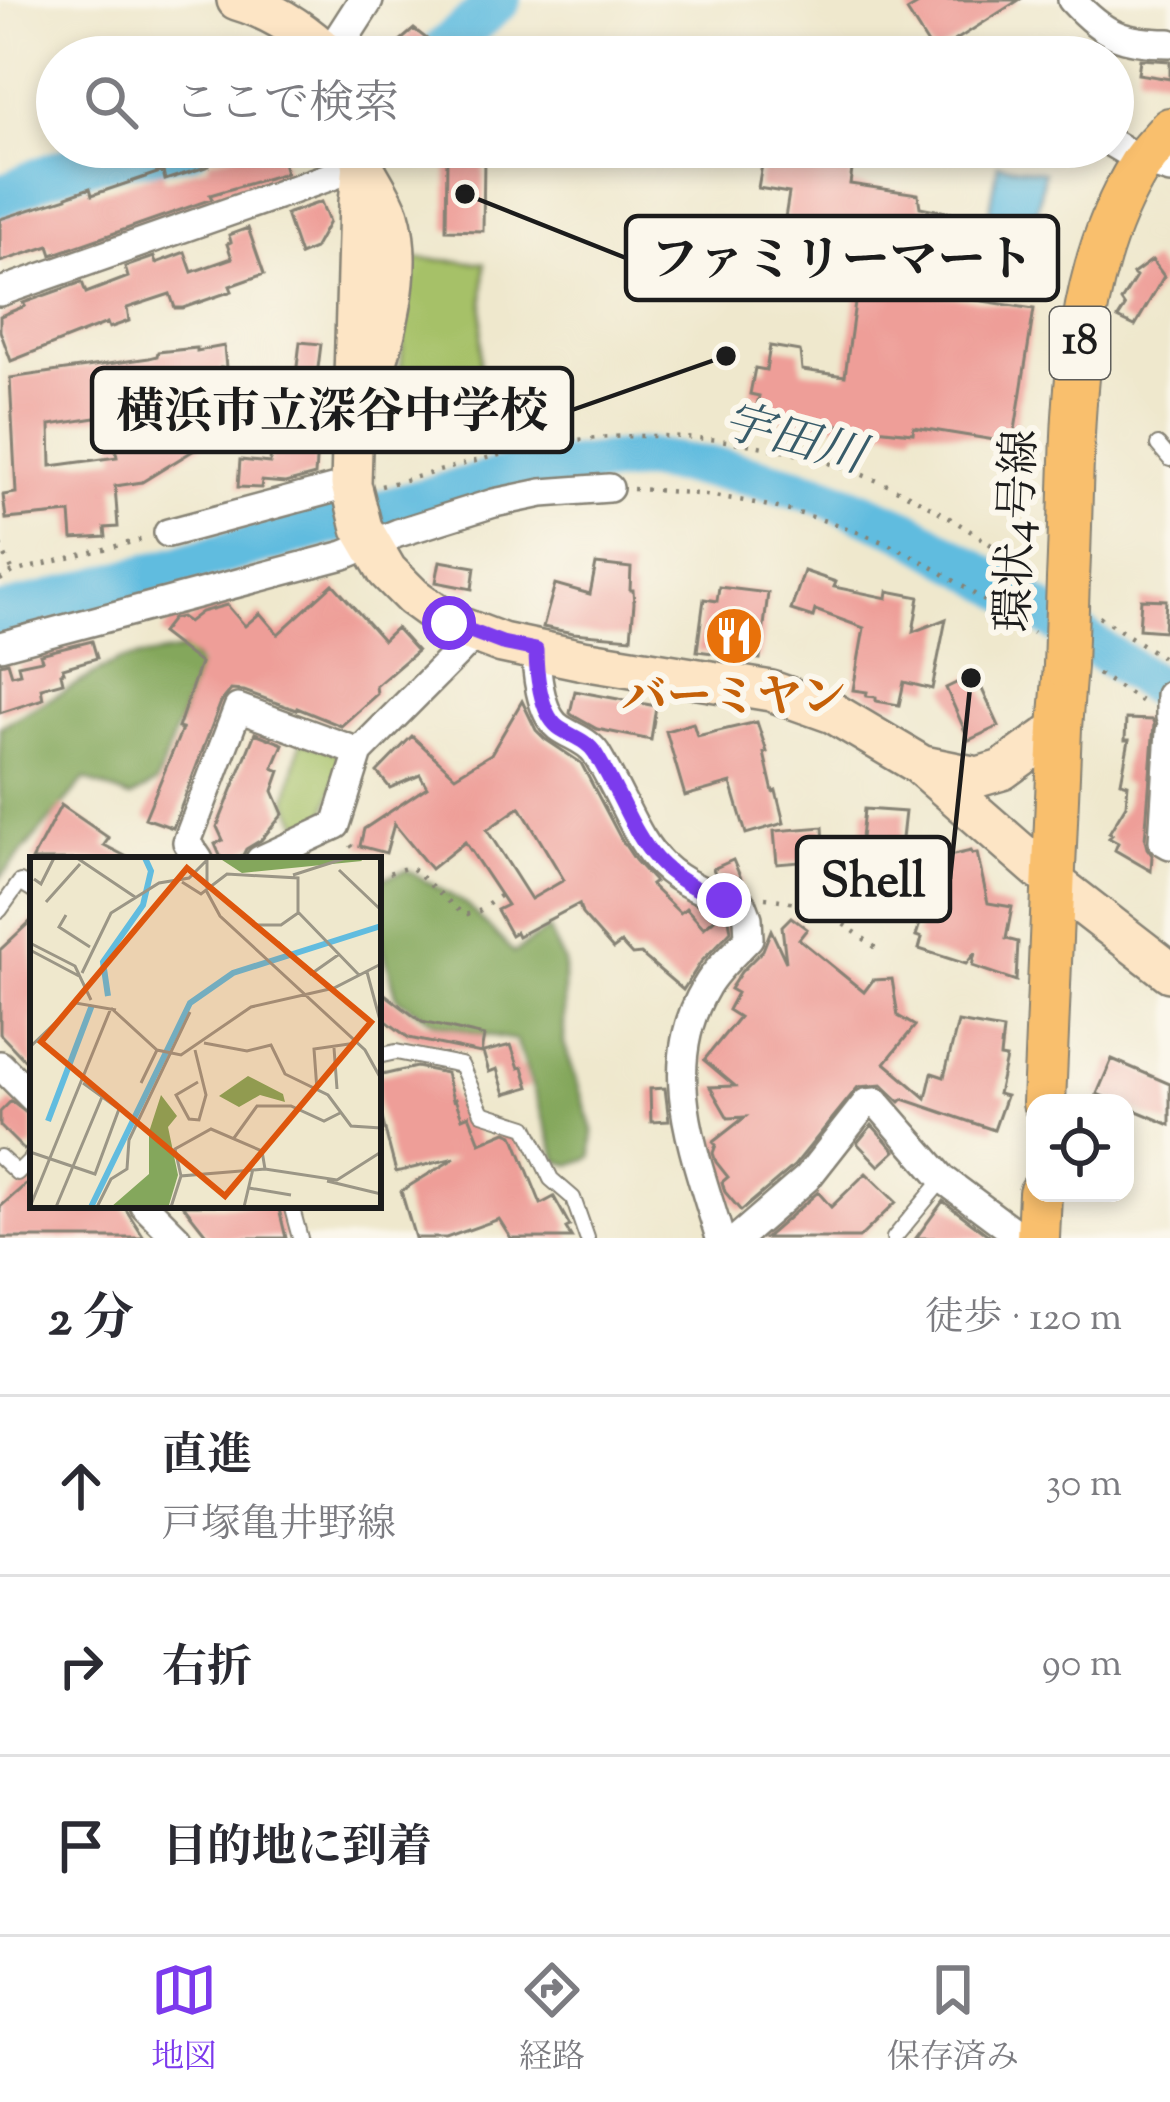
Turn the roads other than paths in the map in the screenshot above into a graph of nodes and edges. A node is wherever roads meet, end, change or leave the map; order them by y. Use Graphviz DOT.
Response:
graph roads {
  1 [pos="237,0"];
  2 [pos="366,0"];
  3 [pos="1072,0"];
  4 [pos="1096,26"];
  5 [pos="308,36"];
  6 [pos="343,36"];
  7 [pos="1096,36"];
  8 [pos="1120,36"];
  9 [pos="1134,42"];
  10 [pos="1170,44"];
  11 [pos="1149,151"];
  12 [pos="329,168"];
  13 [pos="360,168"];
  14 [pos="0,292"];
  15 [pos="1158,445"];
  16 [pos="1170,459"];
  17 [pos="609,488"];
  18 [pos="359,513"];
  19 [pos="168,533"];
  20 [pos="476,634"];
  21 [pos="0,646"];
  22 [pos="536,650"];
  23 [pos="1167,713"];
  24 [pos="1060,728"];
  25 [pos="359,752"];
  26 [pos="919,764"];
  27 [pos="1170,845"];
  28 [pos="197,857"];
  29 [pos="267,857"];
  30 [pos="1055,883"];
  31 [pos="30,888"];
  32 [pos="0,910"];
  33 [pos="1170,972"];
  34 [pos="381,1055"];
  35 [pos="0,1065"];
  36 [pos="29,1086"];
  37 [pos="1044,1094"];
  38 [pos="0,1157"];
  39 [pos="30,1160"];
  40 [pos="943,1178"];
  41 [pos="1040,1202"];
  42 [pos="147,1208"];
  43 [pos="292,1208"];
  44 [pos="177,1238"];
  45 [pos="300,1238"];
  46 [pos="587,1238"];
  47 [pos="720,1238"];
  48 [pos="738,1238"];
  49 [pos="894,1238"];
  50 [pos="1022,1238"];
  51 [pos="1038,1238"];
  1 -- 5 [label="main road"];
  2 -- 6 [label="street"];
  3 -- 4 [label="street"];
  4 -- 7 [label="street"];
  4 -- 8 [label="street"];
  9 -- 10 [label="street"];
  11 -- 24 [label="main road, 環状4号線 / 18, bridge"];
  12 -- 14 [label="street"];
  13 -- 18 [label="main road"];
  15 -- 16 [label="lane"];
  17 -- 18 [label="street"];
  18 -- 19 [label="street"];
  18 -- 20 [label="main road"];
  18 -- 21 [label="street"];
  20 -- 22 [label="main road"];
  20 -- 25 [label="street"];
  22 -- 26 [label="main road"];
  22 -- 47 [label="street"];
  23 -- 27 [label="street"];
  24 -- 26 [label="main road"];
  24 -- 30 [label="main road, 環状4号線 / 18"];
  25 -- 28 [label="street"];
  25 -- 29 [label="street"];
  26 -- 30 [label="main road"];
  30 -- 33 [label="main road"];
  30 -- 37 [label="main road, 環状4号線 / 18"];
  31 -- 32 [label="lane"];
  34 -- 46 [label="lane"];
  35 -- 36 [label="street"];
  38 -- 39 [label="lane"];
  40 -- 48 [label="street"];
  40 -- 49 [label="lane"];
  40 -- 50 [label="street"];
  41 -- 51 [label="main road"];
  42 -- 44 [label="street"];
  43 -- 45 [label="lane"];
}
